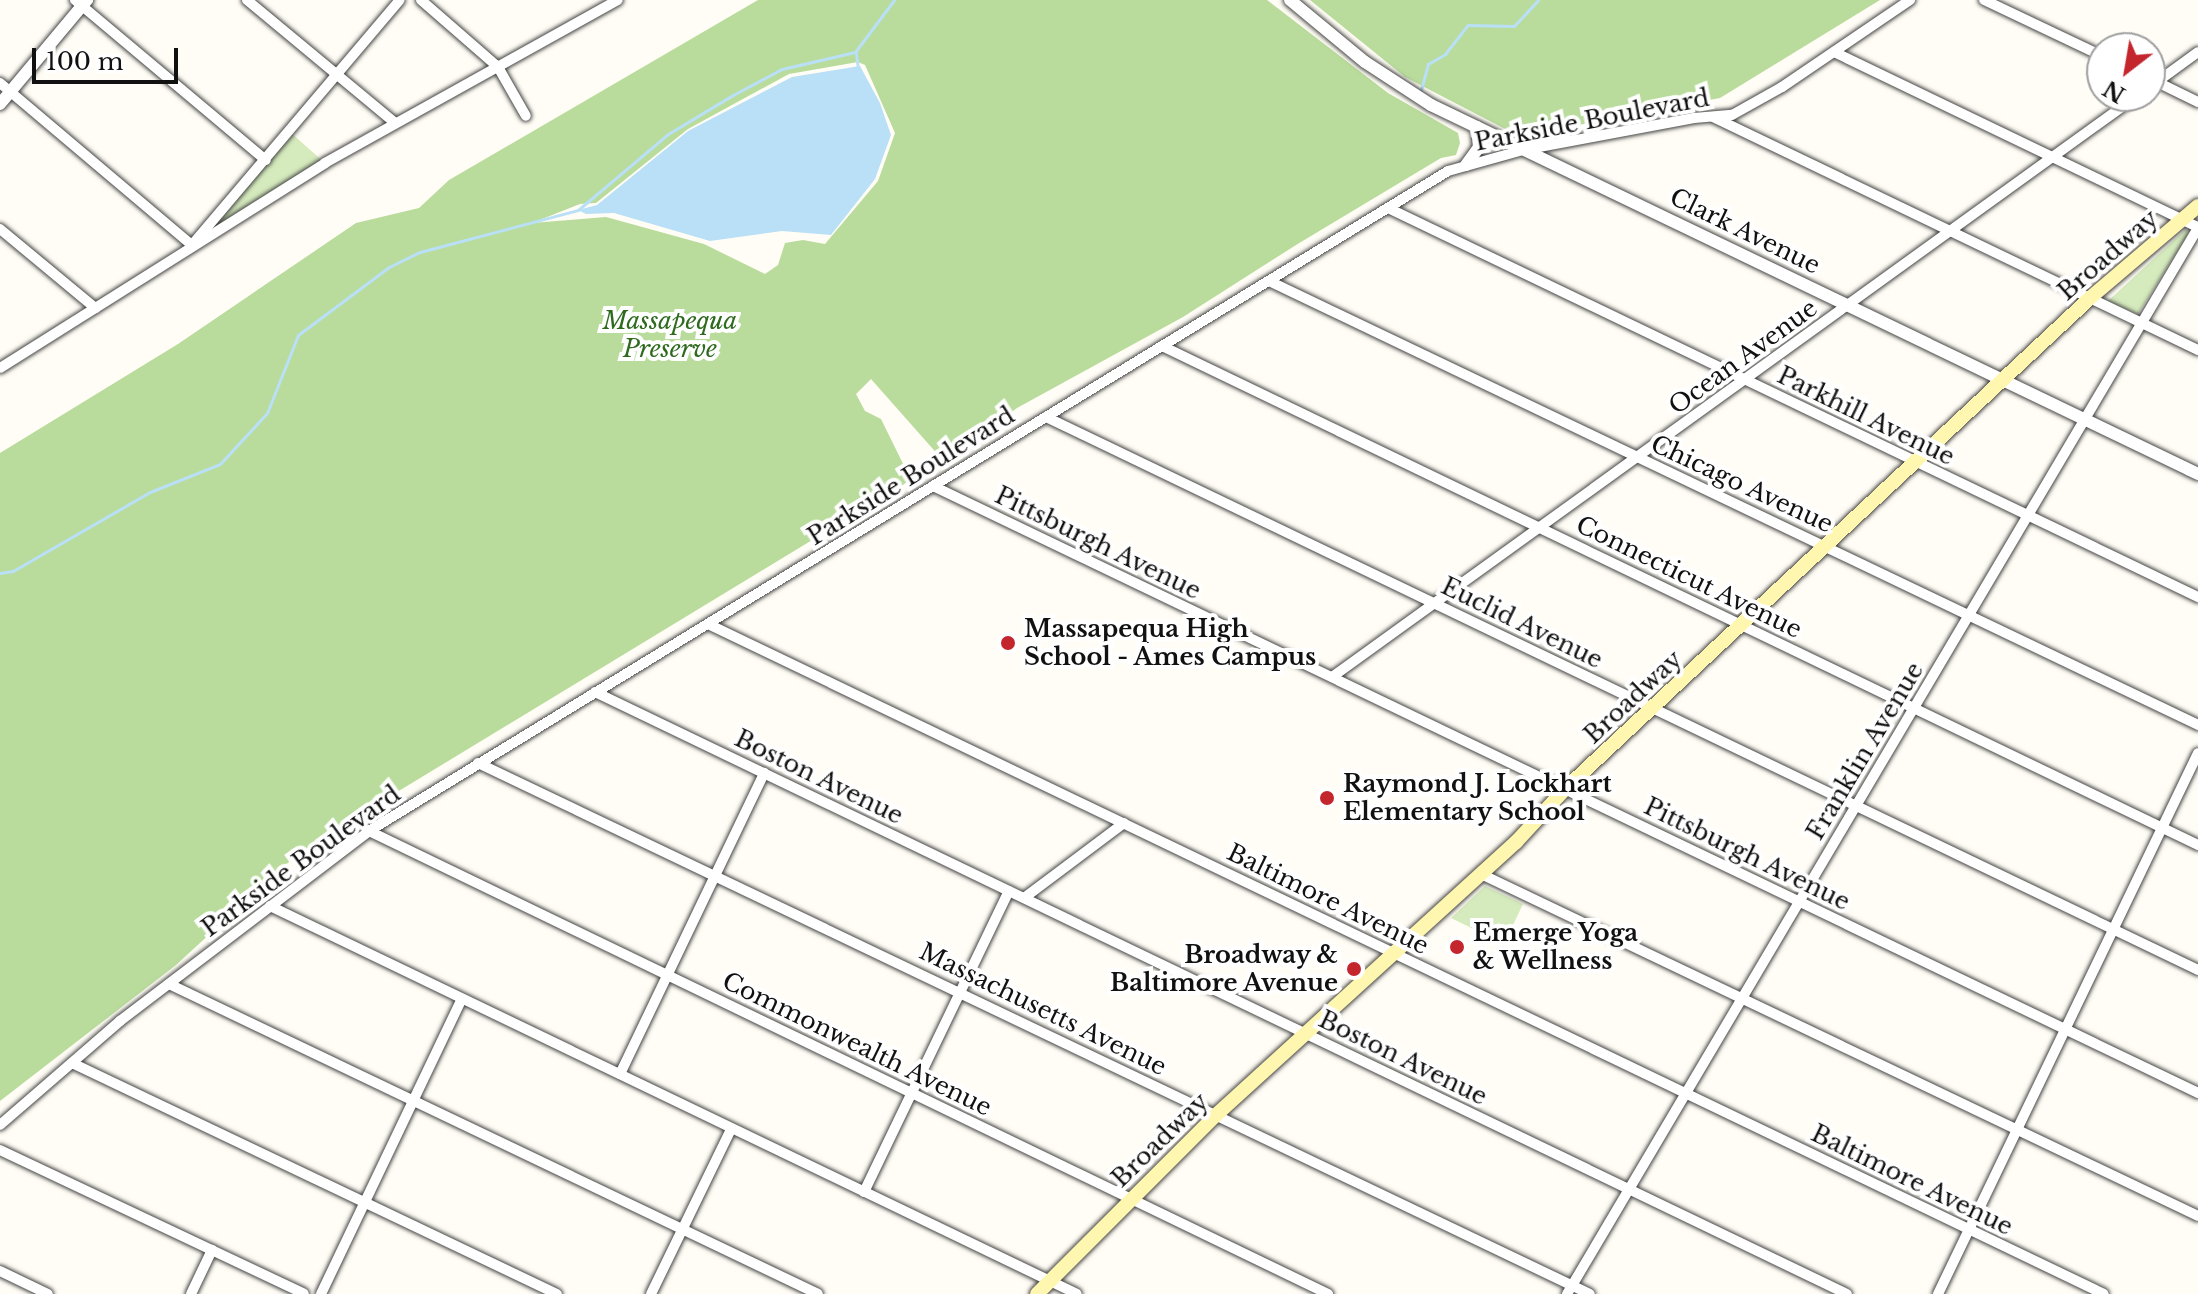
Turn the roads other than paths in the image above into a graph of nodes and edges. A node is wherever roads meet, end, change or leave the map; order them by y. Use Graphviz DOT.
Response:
graph roads {
  1 [pos="247,0"];
  2 [pos="400,0"];
  3 [pos="421,0"];
  4 [pos="618,0"];
  5 [pos="1290,0"];
  6 [pos="1910,0"];
  7 [pos="1984,0"];
  8 [pos="82,2"];
  9 [pos="599,4"];
  10 [pos="2086,48"];
  11 [pos="1834,52"];
  12 [pos="2198,52"];
  13 [pos="498,67"];
  14 [pos="2166,73"];
  15 [pos="337,75"];
  16 [pos="5,87"];
  17 [pos="2166,88"];
  18 [pos="2198,102"];
  19 [pos="0,104"];
  20 [pos="2115,112"];
  21 [pos="526,116"];
  22 [pos="1710,116"];
  23 [pos="395,123"];
  24 [pos="1477,127"];
  25 [pos="1523,150"];
  26 [pos="2054,157"];
  27 [pos="266,160"];
  28 [pos="1466,165"];
  29 [pos="2198,206"];
  30 [pos="1388,208"];
  31 [pos="2183,219"];
  32 [pos="2198,228"];
  33 [pos="0,229"];
  34 [pos="1952,230"];
  35 [pos="192,245"];
  36 [pos="1269,281"];
  37 [pos="2090,298"];
  38 [pos="1848,305"];
  39 [pos="95,308"];
  40 [pos="2142,323"];
  41 [pos="1162,346"];
  42 [pos="2198,350"];
  43 [pos="0,368"];
  44 [pos="1744,380"];
  45 [pos="2003,381"];
  46 [pos="1046,417"];
  47 [pos="2085,419"];
  48 [pos="1639,458"];
  49 [pos="1917,463"];
  50 [pos="2198,474"];
  51 [pos="933,486"];
  52 [pos="2028,516"];
  53 [pos="1539,527"];
  54 [pos="1828,546"];
  55 [pos="2198,597"];
  56 [pos="1434,603"];
  57 [pos="1969,615"];
  58 [pos="708,624"];
  59 [pos="1741,624"];
  60 [pos="1332,677"];
  61 [pos="595,692"];
  62 [pos="1653,708"];
  63 [pos="1914,708"];
  64 [pos="2198,725"];
  65 [pos="2198,753"];
  66 [pos="478,763"];
  67 [pos="764,773"];
  68 [pos="1565,789"];
  69 [pos="1856,806"];
  70 [pos="1124,823"];
  71 [pos="2162,827"];
  72 [pos="369,831"];
  73 [pos="2198,845"];
  74 [pos="1481,874"];
  75 [pos="715,876"];
  76 [pos="1009,891"];
  77 [pos="1024,898"];
  78 [pos="1800,902"];
  79 [pos="270,906"];
  80 [pos="2113,929"];
  81 [pos="1393,952"];
  82 [pos="2198,970"];
  83 [pos="667,975"];
  84 [pos="169,984"];
  85 [pos="961,991"];
  86 [pos="1743,997"];
  87 [pos="462,999"];
  88 [pos="2065,1029"];
  89 [pos="1304,1032"];
  90 [pos="72,1063"];
  91 [pos="620,1074"];
  92 [pos="912,1092"];
  93 [pos="1686,1093"];
  94 [pos="2198,1093"];
  95 [pos="413,1101"];
  96 [pos="1216,1115"];
  97 [pos="0,1125"];
  98 [pos="731,1129"];
  99 [pos="2017,1129"];
  100 [pos="0,1150"];
  101 [pos="1629,1189"];
  102 [pos="864,1192"];
  103 [pos="1130,1199"];
  104 [pos="365,1203"];
  105 [pos="2198,1216"];
  106 [pos="683,1229"];
  107 [pos="1969,1229"];
  108 [pos="212,1250"];
  109 [pos="0,1271"];
  110 [pos="1050,1281"];
  111 [pos="1570,1290"];
  112 [pos="48,1294"];
  113 [pos="191,1294"];
  114 [pos="304,1294"];
  115 [pos="321,1294"];
  116 [pos="557,1294"];
  117 [pos="651,1294"];
  118 [pos="818,1294"];
  119 [pos="1037,1294"];
  120 [pos="1077,1294"];
  121 [pos="1328,1294"];
  122 [pos="1590,1294"];
  123 [pos="1847,1294"];
  124 [pos="1938,1294"];
  125 [pos="2104,1294"];
  1 -- 15 [label="street"];
  2 -- 15 [label="street"];
  3 -- 13 [label="street"];
  4 -- 9 [label="street"];
  5 -- 24 [label="street, Clark Avenue"];
  6 -- 11 [label="street, Parkside Boulevard"];
  7 -- 10 [label="street"];
  8 -- 16 [label="street"];
  8 -- 27 [label="street"];
  9 -- 13 [label="street"];
  11 -- 22 [label="street, Parkside Boulevard"];
  11 -- 26 [label="street"];
  12 -- 14 [label="street"];
  13 -- 21 [label="street"];
  13 -- 23 [label="street"];
  15 -- 23 [label="street"];
  15 -- 27 [label="street"];
  16 -- 19 [label="street"];
  16 -- 35 [label="street"];
  17 -- 18 [label="street"];
  20 -- 26 [label="street, Ocean Avenue"];
  22 -- 25 [label="street, Parkside Boulevard"];
  22 -- 34 [label="street"];
  23 -- 35 [label="street"];
  24 -- 25 [label="street, Clark Avenue"];
  24 -- 28 [label="street"];
  25 -- 28 [label="street, Parkside Boulevard"];
  25 -- 38 [label="street, Clark Avenue"];
  26 -- 31 [label="street"];
  26 -- 34 [label="street, Ocean Avenue"];
  27 -- 35 [label="street"];
  28 -- 30 [label="street, Parkside Boulevard"];
  29 -- 31 [label="main road, Broadway"];
  30 -- 36 [label="street, Parkside Boulevard"];
  30 -- 44 [label="street, Parkhill Avenue"];
  31 -- 32 [label="street"];
  31 -- 37 [label="main road, Broadway"];
  32 -- 40 [label="street, Franklin Avenue"];
  33 -- 39 [label="street"];
  34 -- 37 [label="street"];
  34 -- 38 [label="street, Ocean Avenue"];
  35 -- 39 [label="street"];
  36 -- 41 [label="street, Parkside Boulevard"];
  36 -- 48 [label="street, Chicago Avenue"];
  37 -- 40 [label="street"];
  37 -- 45 [label="main road, Broadway"];
  38 -- 44 [label="street, Ocean Avenue"];
  38 -- 45 [label="street, Clark Avenue"];
  39 -- 43 [label="street"];
  40 -- 42 [label="street"];
  40 -- 47 [label="street, Franklin Avenue"];
  41 -- 46 [label="street, Parkside Boulevard"];
  41 -- 53 [label="street, Connecticut Avenue"];
  44 -- 48 [label="street, Ocean Avenue"];
  44 -- 49 [label="street, Parkhill Avenue"];
  45 -- 47 [label="street, Clark Avenue"];
  45 -- 49 [label="main road, Broadway"];
  46 -- 51 [label="street, Parkside Boulevard"];
  46 -- 56 [label="street, Euclid Avenue"];
  47 -- 50 [label="street, Clark Avenue"];
  47 -- 52 [label="street, Franklin Avenue"];
  48 -- 53 [label="street, Ocean Avenue"];
  48 -- 54 [label="street, Chicago Avenue"];
  49 -- 52 [label="street, Parkhill Avenue"];
  49 -- 54 [label="main road, Broadway"];
  51 -- 58 [label="street, Parkside Boulevard"];
  51 -- 60 [label="street, Pittsburgh Avenue"];
  52 -- 55 [label="street, Parkhill Avenue"];
  52 -- 57 [label="street, Franklin Avenue"];
  53 -- 56 [label="street, Ocean Avenue"];
  53 -- 59 [label="street, Connecticut Avenue"];
  54 -- 57 [label="street, Chicago Avenue"];
  54 -- 59 [label="main road, Broadway"];
  56 -- 60 [label="street, Ocean Avenue"];
  56 -- 62 [label="street, Euclid Avenue"];
  57 -- 63 [label="street, Franklin Avenue"];
  57 -- 64 [label="street, Chicago Avenue"];
  58 -- 61 [label="street, Parkside Boulevard"];
  58 -- 70 [label="street, Baltimore Avenue"];
  59 -- 62 [label="main road, Broadway"];
  59 -- 63 [label="street, Connecticut Avenue"];
  60 -- 68 [label="street, Pittsburgh Avenue"];
  61 -- 66 [label="street, Parkside Boulevard"];
  61 -- 67 [label="street, Boston Avenue"];
  62 -- 68 [label="main road, Broadway"];
  62 -- 69 [label="street, Euclid Avenue"];
  63 -- 69 [label="street, Franklin Avenue"];
  63 -- 71 [label="street, Connecticut Avenue"];
  65 -- 71 [label="street"];
  66 -- 72 [label="street, Parkside Boulevard"];
  66 -- 75 [label="street, Massachusetts Avenue"];
  67 -- 75 [label="street"];
  67 -- 76 [label="street, Boston Avenue"];
  68 -- 74 [label="main road, Broadway"];
  68 -- 78 [label="street, Pittsburgh Avenue"];
  69 -- 78 [label="street, Franklin Avenue"];
  69 -- 80 [label="street, Euclid Avenue"];
  70 -- 77 [label="street"];
  70 -- 81 [label="street, Baltimore Avenue"];
  71 -- 73 [label="street, Connecticut Avenue"];
  71 -- 80 [label="street"];
  72 -- 79 [label="street, Parkside Boulevard"];
  72 -- 83 [label="street, Commonwealth Avenue"];
  74 -- 81 [label="main road, Broadway"];
  74 -- 86 [label="street"];
  75 -- 83 [label="street"];
  75 -- 85 [label="street, Massachusetts Avenue"];
  76 -- 77 [label="street, Boston Avenue"];
  76 -- 85 [label="street"];
  77 -- 89 [label="street, Boston Avenue"];
  78 -- 86 [label="street, Franklin Avenue"];
  78 -- 88 [label="street, Pittsburgh Avenue"];
  79 -- 84 [label="street, Parkside Boulevard"];
  79 -- 87 [label="street"];
  80 -- 82 [label="street, Euclid Avenue"];
  80 -- 88 [label="street"];
  81 -- 89 [label="main road, Broadway"];
  81 -- 93 [label="street, Baltimore Avenue"];
  83 -- 91 [label="street"];
  83 -- 92 [label="street, Commonwealth Avenue"];
  84 -- 90 [label="street, Parkside Boulevard"];
  84 -- 95 [label="street"];
  85 -- 92 [label="street"];
  85 -- 96 [label="street, Massachusetts Avenue"];
  86 -- 93 [label="street, Franklin Avenue"];
  86 -- 99 [label="street"];
  87 -- 91 [label="street"];
  87 -- 95 [label="street"];
  88 -- 94 [label="street, Pittsburgh Avenue"];
  88 -- 99 [label="street"];
  89 -- 96 [label="main road, Broadway"];
  89 -- 101 [label="street, Boston Avenue"];
  90 -- 97 [label="street, Parkside Boulevard"];
  90 -- 104 [label="street"];
  91 -- 98 [label="street"];
  92 -- 102 [label="street"];
  92 -- 103 [label="street, Commonwealth Avenue"];
  93 -- 101 [label="street, Franklin Avenue"];
  93 -- 107 [label="street, Baltimore Avenue"];
  95 -- 104 [label="street"];
  95 -- 106 [label="street"];
  96 -- 103 [label="main road, Broadway"];
  96 -- 111 [label="street, Massachusetts Avenue"];
  98 -- 102 [label="street"];
  98 -- 106 [label="street"];
  99 -- 105 [label="street"];
  99 -- 107 [label="street"];
  100 -- 108 [label="street"];
  101 -- 111 [label="street, Franklin Avenue"];
  101 -- 123 [label="street, Boston Avenue"];
  102 -- 110 [label="street"];
  103 -- 110 [label="main road, Broadway"];
  103 -- 121 [label="street, Commonwealth Avenue"];
  104 -- 115 [label="street"];
  104 -- 116 [label="street"];
  106 -- 117 [label="street"];
  106 -- 118 [label="street"];
  107 -- 124 [label="street"];
  107 -- 125 [label="street, Baltimore Avenue"];
  108 -- 113 [label="street"];
  108 -- 114 [label="street"];
  109 -- 112 [label="street"];
  110 -- 119 [label="main road, Broadway"];
  110 -- 120 [label="street"];
  111 -- 122 [label="street, Massachusetts Avenue"];
}
